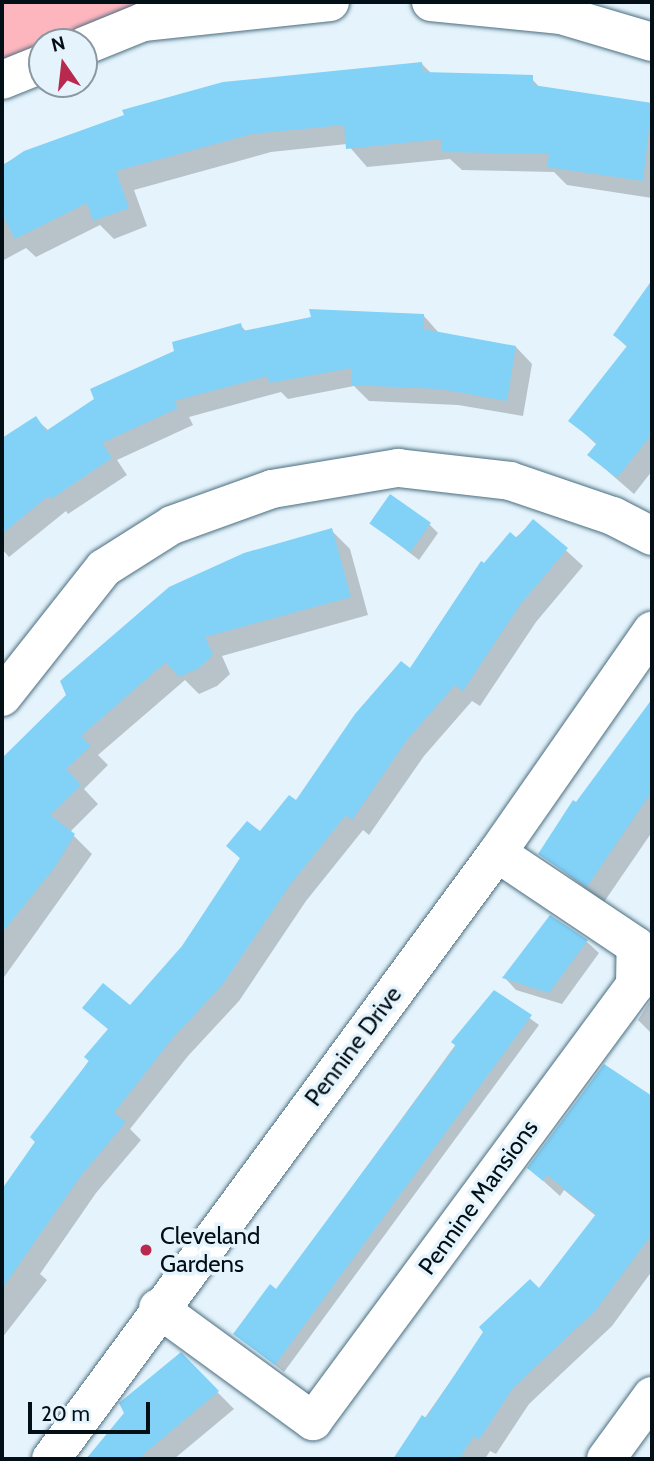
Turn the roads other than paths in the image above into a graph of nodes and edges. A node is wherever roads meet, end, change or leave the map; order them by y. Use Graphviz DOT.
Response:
graph roads {
  1 [pos="330,2"];
  2 [pos="431,2"];
  3 [pos="562,8"];
  4 [pos="139,12"];
  5 [pos="98,37"];
  6 [pos="652,42"];
  7 [pos="28,70"];
  8 [pos="2,80"];
  9 [pos="652,536"];
  10 [pos="652,631"];
  11 [pos="2,697"];
  12 [pos="497,853"];
  13 [pos="158,1308"];
  14 [pos="652,1396"];
  15 [pos="51,1459"];
  16 [pos="606,1459"];
  1 -- 4 [label="street"];
  2 -- 3 [label="street"];
  3 -- 6 [label="street"];
  4 -- 5 [label="street"];
  7 -- 8 [label="street"];
  9 -- 11 [label="street"];
  10 -- 12 [label="street, Pennine Drive"];
  12 -- 13 [label="street, Pennine Drive"];
  12 -- 13 [label="street, Pennine Mansions"];
  13 -- 15 [label="street, Pennine Drive"];
  14 -- 16 [label="street"];
}
